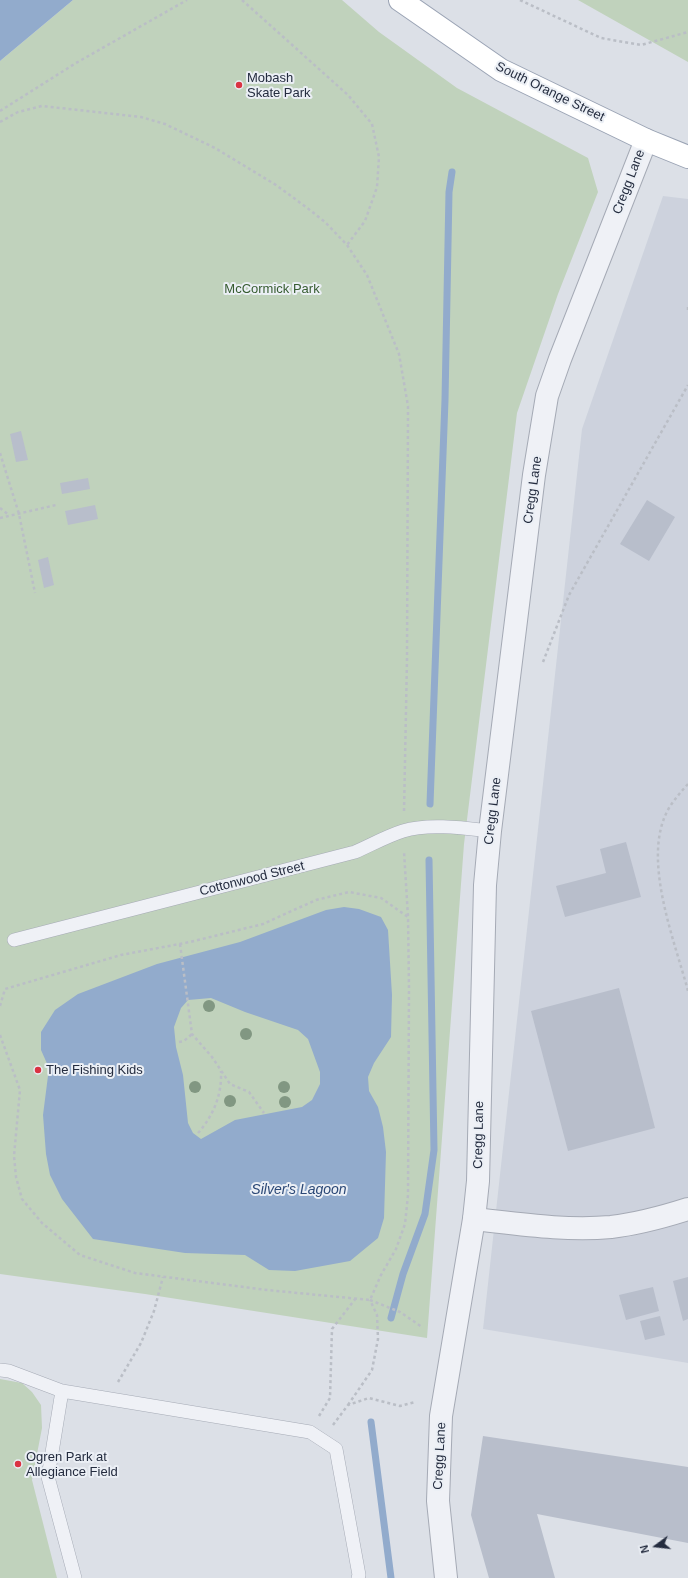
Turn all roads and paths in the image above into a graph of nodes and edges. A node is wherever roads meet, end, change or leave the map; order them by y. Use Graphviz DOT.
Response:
graph roads {
  1 [pos="187,0"];
  2 [pos="242,0"];
  3 [pos="400,0"];
  4 [pos="520,0"];
  5 [pos="688,32"];
  6 [pos="0,111"];
  7 [pos="0,122"];
  8 [pos="646,140"];
  9 [pos="688,157"];
  10 [pos="348,245"];
  11 [pos="688,385"];
  12 [pos="0,453"];
  13 [pos="56,505"];
  14 [pos="0,508"];
  15 [pos="18,514"];
  16 [pos="10,516"];
  17 [pos="0,518"];
  18 [pos="35,593"];
  19 [pos="543,662"];
  20 [pos="688,784"];
  21 [pos="404,811"];
  22 [pos="490,831"];
  23 [pos="405,856"];
  24 [pos="408,917"];
  25 [pos="14,940"];
  26 [pos="180,944"];
  27 [pos="688,991"];
  28 [pos="0,1006"];
  29 [pos="192,1034"];
  30 [pos="0,1035"];
  31 [pos="179,1042"];
  32 [pos="221,1070"];
  33 [pos="264,1113"];
  34 [pos="198,1133"];
  35 [pos="688,1209"];
  36 [pos="474,1220"];
  37 [pos="163,1277"];
  38 [pos="356,1298"];
  39 [pos="370,1300"];
  40 [pos="422,1327"];
  41 [pos="0,1370"];
  42 [pos="62,1391"];
  43 [pos="108,1399"];
  44 [pos="415,1402"];
  45 [pos="348,1405"];
  46 [pos="310,1432"];
  47 [pos="321,1440"];
  48 [pos="75,1578"];
  49 [pos="358,1578"];
  50 [pos="446,1578"];
  1 -- 6 [label="path"];
  2 -- 10 [label="path"];
  3 -- 8 [label="main road, South Orange Street"];
  4 -- 5 [label="path"];
  7 -- 10 [label="path"];
  8 -- 9 [label="main road, South Orange Street"];
  8 -- 22 [label="street, Cregg Lane"];
  10 -- 21 [label="path"];
  11 -- 19 [label="path"];
  12 -- 15 [label="path"];
  13 -- 15 [label="path"];
  14 -- 16 [label="path"];
  15 -- 16 [label="path"];
  15 -- 18 [label="path"];
  16 -- 17 [label="path"];
  20 -- 27 [label="path"];
  22 -- 25 [label="lane, Cottonwood Street"];
  22 -- 36 [label="street, Cregg Lane"];
  23 -- 24 [label="path"];
  24 -- 26 [label="path"];
  24 -- 39 [label="path"];
  26 -- 28 [label="path"];
  26 -- 29 [label="path"];
  29 -- 31 [label="path"];
  29 -- 32 [label="path"];
  30 -- 37 [label="path"];
  32 -- 33 [label="path"];
  32 -- 34 [label="path"];
  35 -- 36 [label="street"];
  36 -- 50 [label="street, Cregg Lane"];
  37 -- 38 [label="path"];
  37 -- 43 [label="path"];
  38 -- 39 [label="path"];
  38 -- 46 [label="path"];
  39 -- 40 [label="path"];
  39 -- 45 [label="path"];
  41 -- 42 [label="lane"];
  42 -- 43 [label="lane"];
  42 -- 48 [label="lane"];
  43 -- 46 [label="lane"];
  44 -- 45 [label="path"];
  45 -- 47 [label="path"];
  46 -- 47 [label="lane"];
  47 -- 49 [label="lane"];
}
